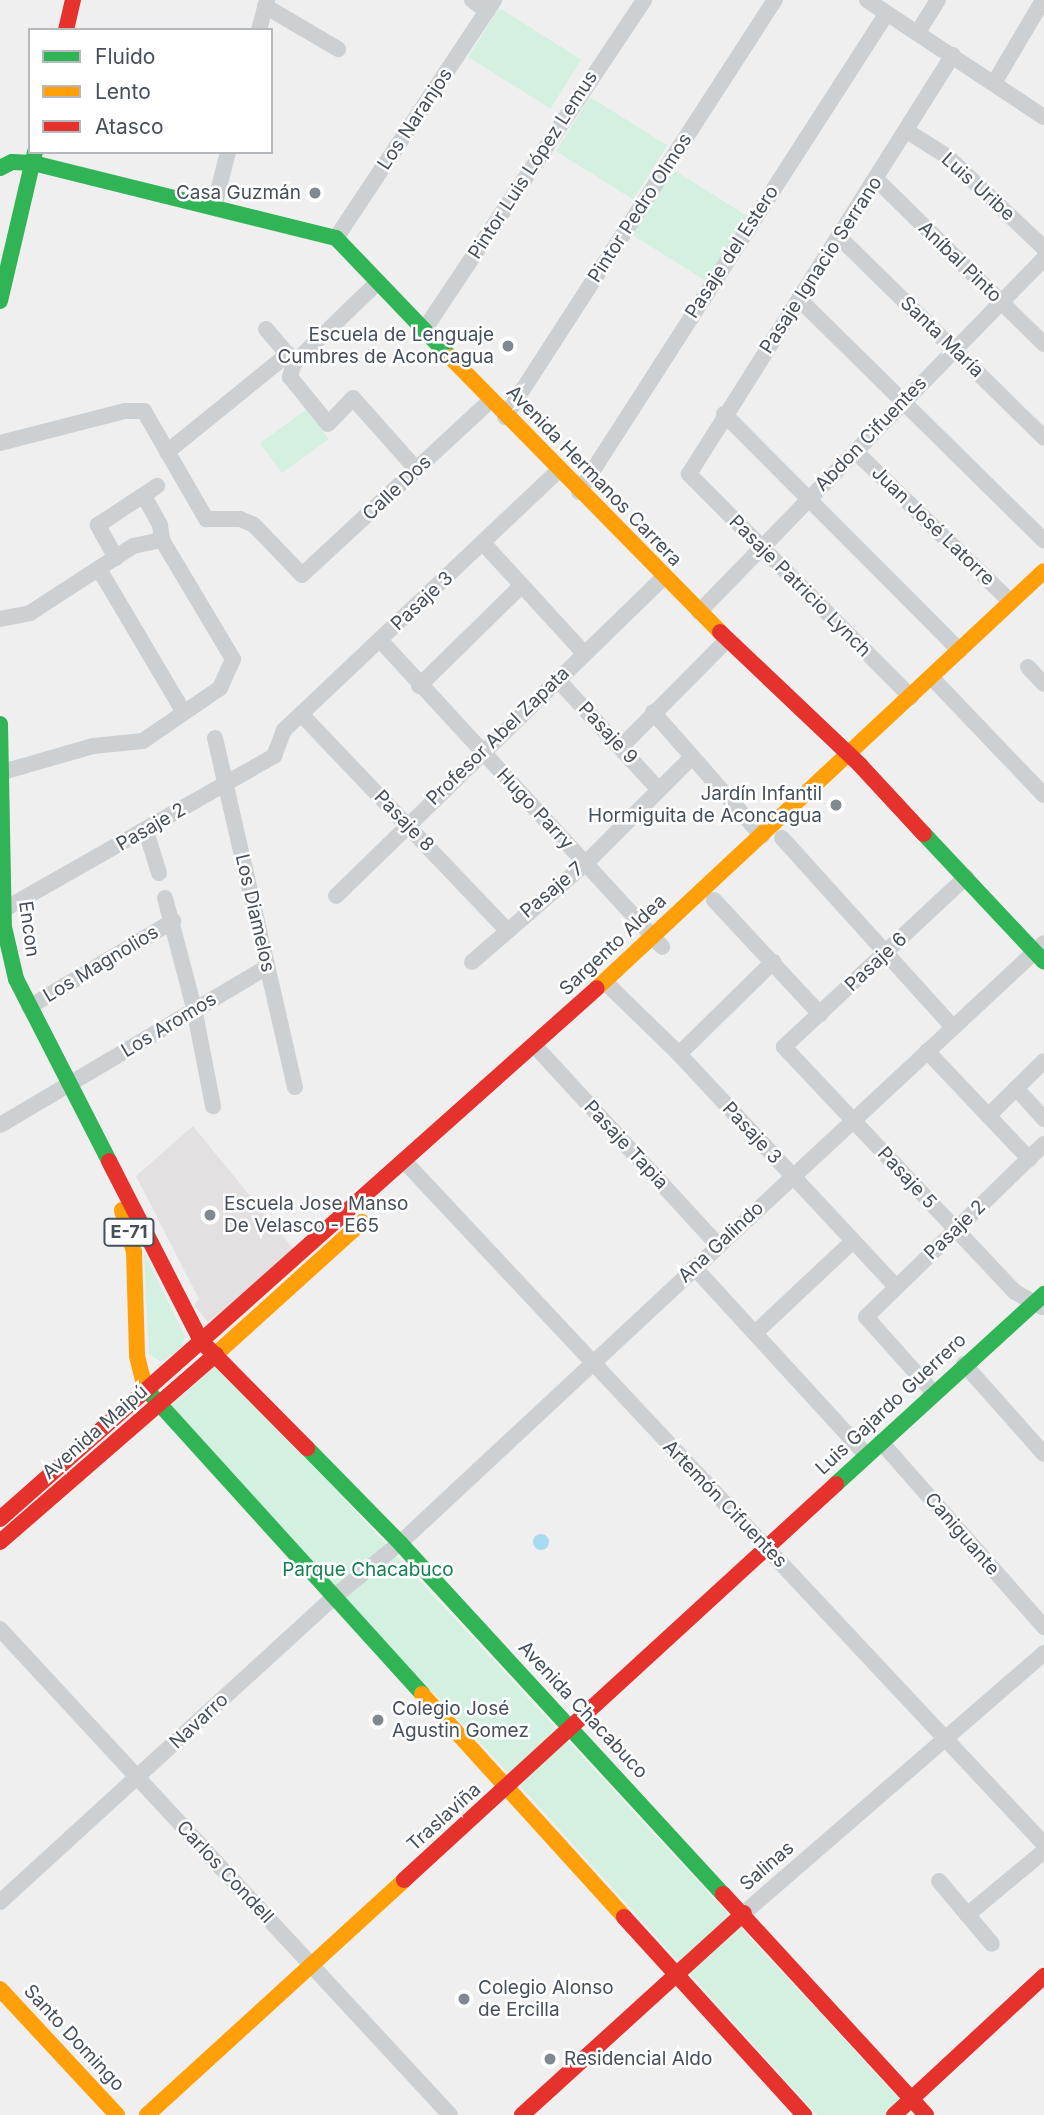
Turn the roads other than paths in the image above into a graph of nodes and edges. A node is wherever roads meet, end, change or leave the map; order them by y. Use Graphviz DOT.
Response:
graph roads {
  1 [pos="73,0"];
  2 [pos="472,0"];
  3 [pos="644,0"];
  4 [pos="775,0"];
  5 [pos="867,0"];
  6 [pos="938,0"];
  7 [pos="1043,0"];
  8 [pos="266,3"];
  9 [pos="491,5"];
  10 [pos="887,13"];
  11 [pos="66,28"];
  12 [pos="260,28"];
  13 [pos="918,32"];
  14 [pos="338,49"];
  15 [pos="953,55"];
  16 [pos="994,83"];
  17 [pos="1044,117"];
  18 [pos="907,131"];
  19 [pos="227,154"];
  20 [pos="34,158"];
  21 [pos="0,168"];
  22 [pos="877,180"];
  23 [pos="214,207"];
  24 [pos="839,237"];
  25 [pos="336,238"];
  26 [pos="1044,248"];
  27 [pos="1044,258"];
  28 [pos="5,259"];
  29 [pos="379,282"];
  30 [pos="799,299"];
  31 [pos="0,301"];
  32 [pos="1000,302"];
  33 [pos="266,329"];
  34 [pos="424,330"];
  35 [pos="1044,344"];
  36 [pos="954,349"];
  37 [pos="291,358"];
  38 [pos="491,400"];
  39 [pos="904,401"];
  40 [pos="724,414"];
  41 [pos="505,416"];
  42 [pos="1044,438"];
  43 [pos="0,443"];
  44 [pos="855,451"];
  45 [pos="167,452"];
  46 [pos="417,470"];
  47 [pos="558,471"];
  48 [pos="689,474"];
  49 [pos="579,492"];
  50 [pos="807,500"];
  51 [pos="162,540"];
  52 [pos="1044,541"];
  53 [pos="484,544"];
  54 [pos="762,548"];
  55 [pos="116,558"];
  56 [pos="99,569"];
  57 [pos="1044,570"];
  58 [pos="663,578"];
  59 [pos="522,585"];
  60 [pos="1044,589"];
  61 [pos="1010,601"];
  62 [pos="699,612"];
  63 [pos="0,619"];
  64 [pos="380,640"];
  65 [pos="727,640"];
  66 [pos="960,651"];
  67 [pos="584,653"];
  68 [pos="1028,667"];
  69 [pos="558,678"];
  70 [pos="937,682"];
  71 [pos="1044,684"];
  72 [pos="419,686"];
  73 [pos="911,697"];
  74 [pos="183,710"];
  75 [pos="653,712"];
  76 [pos="301,714"];
  77 [pos="0,724"];
  78 [pos="284,730"];
  79 [pos="215,738"];
  80 [pos="622,747"];
  81 [pos="481,750"];
  82 [pos="691,758"];
  83 [pos="854,760"];
  84 [pos="3,772"];
  85 [pos="224,783"];
  86 [pos="658,789"];
  87 [pos="1044,794"];
  88 [pos="408,825"];
  89 [pos="146,831"];
  90 [pos="762,836"];
  91 [pos="782,838"];
  92 [pos="2,853"];
  93 [pos="585,863"];
  94 [pos="159,873"];
  95 [pos="966,877"];
  96 [pos="336,896"];
  97 [pos="165,898"];
  98 [pos="714,900"];
  99 [pos="2,919"];
  100 [pos="173,921"];
  101 [pos="506,929"];
  102 [pos="657,942"];
  103 [pos="887,952"];
  104 [pos="1041,953"];
  105 [pos="472,962"];
  106 [pos="773,962"];
  107 [pos="267,967"];
  108 [pos="610,986"];
  109 [pos="29,1007"];
  110 [pos="194,1008"];
  111 [pos="820,1014"];
  112 [pos="953,1027"];
  113 [pos="784,1047"];
  114 [pos="539,1051"];
  115 [pos="927,1051"];
  116 [pos="680,1054"];
  117 [pos="1044,1061"];
  118 [pos="71,1084"];
  119 [pos="295,1087"];
  120 [pos="1016,1088"];
  121 [pos="213,1106"];
  122 [pos="988,1116"];
  123 [pos="1044,1119"];
  124 [pos="854,1121"];
  125 [pos="0,1125"];
  126 [pos="1044,1144"];
  127 [pos="1029,1158"];
  128 [pos="411,1168"];
  129 [pos="792,1176"];
  130 [pos="956,1230"];
  131 [pos="853,1241"];
  132 [pos="718,1245"];
  133 [pos="694,1267"];
  134 [pos="896,1287"];
  135 [pos="1041,1301"];
  136 [pos="755,1333"];
  137 [pos="201,1341"];
  138 [pos="216,1354"];
  139 [pos="589,1363"];
  140 [pos="964,1364"];
  141 [pos="145,1388"];
  142 [pos="933,1393"];
  143 [pos="159,1404"];
  144 [pos="881,1442"];
  145 [pos="1044,1454"];
  146 [pos="866,1455"];
  147 [pos="0,1519"];
  148 [pos="0,1542"];
  149 [pos="400,1543"];
  150 [pos="767,1547"];
  151 [pos="334,1597"];
  152 [pos="1044,1627"];
  153 [pos="0,1629"];
  154 [pos="1044,1653"];
  155 [pos="571,1728"];
  156 [pos="947,1739"];
  157 [pos="137,1778"];
  158 [pos="507,1787"];
  159 [pos="1044,1844"];
  160 [pos="1044,1852"];
  161 [pos="939,1881"];
  162 [pos="0,1902"];
  163 [pos="744,1913"];
  164 [pos="967,1914"];
  165 [pos="992,1944"];
  166 [pos="312,1966"];
  167 [pos="676,1974"];
  168 [pos="1044,1976"];
  169 [pos="0,1989"];
  170 [pos="911,2100"];
  171 [pos="117,2115"];
  172 [pos="147,2115"];
  173 [pos="450,2115"];
  174 [pos="522,2115"];
  175 [pos="804,2115"];
  176 [pos="894,2115"];
  177 [pos="926,2115"];
  1 -- 11 [label="street"];
  2 -- 9 [label="street"];
  3 -- 34 [label="street, Pintor Luis López Lemus"];
  4 -- 41 [label="street, Pintor Pedro Olmos"];
  5 -- 10 [label="street"];
  6 -- 13 [label="street"];
  7 -- 16 [label="street"];
  8 -- 12 [label="street"];
  8 -- 14 [label="street"];
  9 -- 25 [label="street, Los Naranjos"];
  10 -- 13 [label="street"];
  10 -- 49 [label="street, Pasaje del Estero"];
  13 -- 15 [label="street"];
  15 -- 16 [label="street"];
  15 -- 18 [label="street, Pasaje Ignacio Serrano"];
  16 -- 17 [label="street"];
  18 -- 22 [label="street, Pasaje Ignacio Serrano"];
  18 -- 26 [label="street, Luis Uribe"];
  19 -- 23 [label="street"];
  20 -- 21 [label="street"];
  20 -- 23 [label="street"];
  20 -- 28 [label="street"];
  22 -- 24 [label="street, Pasaje Ignacio Serrano"];
  22 -- 32 [label="street, Aníbal Pinto"];
  23 -- 25 [label="street"];
  24 -- 30 [label="street, Pasaje Ignacio Serrano"];
  24 -- 36 [label="street, Santa María"];
  25 -- 29 [label="street, Avenida Hermanos Carrera"];
  27 -- 32 [label="street, Abdon Cifuentes"];
  28 -- 31 [label="street"];
  29 -- 34 [label="street, Avenida Hermanos Carrera"];
  29 -- 37 [label="street"];
  30 -- 39 [label="street"];
  30 -- 40 [label="street, Pasaje Ignacio Serrano"];
  32 -- 35 [label="street, Aníbal Pinto"];
  32 -- 36 [label="street, Abdon Cifuentes"];
  33 -- 37 [label="street"];
  34 -- 38 [label="street, Avenida Hermanos Carrera"];
  36 -- 39 [label="street, Abdon Cifuentes"];
  36 -- 42 [label="street, Santa María"];
  37 -- 45 [label="street"];
  37 -- 46 [label="street"];
  38 -- 41 [label="street, Avenida Hermanos Carrera"];
  38 -- 46 [label="street, Calle Dos"];
  39 -- 44 [label="street, Abdon Cifuentes"];
  39 -- 52 [label="street"];
  40 -- 48 [label="street, Pasaje Ignacio Serrano"];
  40 -- 50 [label="street"];
  41 -- 47 [label="street, Avenida Hermanos Carrera"];
  43 -- 45 [label="street"];
  44 -- 50 [label="street, Abdon Cifuentes"];
  44 -- 61 [label="street, Juan José Latorre"];
  45 -- 46 [label="street, Calle Dos"];
  47 -- 49 [label="street, Avenida Hermanos Carrera"];
  47 -- 53 [label="street, Pasaje 3"];
  48 -- 54 [label="street, Pasaje Patricio Lynch"];
  49 -- 58 [label="street, Avenida Hermanos Carrera"];
  50 -- 54 [label="street, Abdon Cifuentes"];
  50 -- 66 [label="street"];
  51 -- 55 [label="street"];
  51 -- 55 [label="street"];
  51 -- 74 [label="street"];
  53 -- 59 [label="street"];
  53 -- 64 [label="street, Pasaje 3"];
  54 -- 62 [label="street, Abdon Cifuentes"];
  54 -- 73 [label="street, Pasaje Patricio Lynch"];
  55 -- 56 [label="street"];
  56 -- 63 [label="street"];
  56 -- 74 [label="street"];
  57 -- 61 [label="street, Sargento Aldea"];
  58 -- 62 [label="street, Avenida Hermanos Carrera"];
  58 -- 67 [label="street, Profesor Abel Zapata"];
  59 -- 67 [label="street"];
  59 -- 72 [label="street"];
  60 -- 70 [label="street, Sargento Aldea"];
  61 -- 66 [label="street, Sargento Aldea"];
  62 -- 65 [label="street, Avenida Hermanos Carrera"];
  64 -- 72 [label="street, Hugo Parry"];
  64 -- 76 [label="street, Pasaje 3"];
  65 -- 75 [label="street"];
  65 -- 83 [label="street, Avenida Hermanos Carrera"];
  66 -- 70 [label="street, Sargento Aldea"];
  67 -- 69 [label="street, Profesor Abel Zapata"];
  68 -- 71 [label="street"];
  69 -- 80 [label="street, Pasaje 9"];
  69 -- 81 [label="street, Profesor Abel Zapata"];
  70 -- 73 [label="street, Sargento Aldea"];
  70 -- 83 [label="street, Sargento Aldea"];
  70 -- 87 [label="street"];
  72 -- 81 [label="street, Hugo Parry"];
  73 -- 83 [label="street, Sargento Aldea"];
  74 -- 84 [label="street"];
  75 -- 80 [label="street"];
  75 -- 82 [label="street"];
  76 -- 78 [label="street, Pasaje 3"];
  76 -- 88 [label="street, Pasaje 8"];
  77 -- 84 [label="street, Encon / E-71"];
  78 -- 85 [label="street, Pasaje 2"];
  79 -- 85 [label="street, Los Diamelos"];
  80 -- 86 [label="street, Pasaje 9"];
  81 -- 88 [label="street, Profesor Abel Zapata"];
  81 -- 93 [label="street, Hugo Parry"];
  82 -- 86 [label="street, Pasaje 7"];
  82 -- 90 [label="street"];
  83 -- 90 [label="street, Sargento Aldea"];
  83 -- 91 [label="street, Sargento Aldea"];
  83 -- 95 [label="street, Avenida Hermanos Carrera"];
  84 -- 92 [label="street, Encon / E-71"];
  85 -- 89 [label="street, Pasaje 2"];
  85 -- 107 [label="street, Los Diamelos"];
  86 -- 93 [label="street, Pasaje 7"];
  88 -- 96 [label="street, Profesor Abel Zapata"];
  88 -- 101 [label="street, Pasaje 8"];
  89 -- 94 [label="street"];
  89 -- 99 [label="street, Pasaje 2"];
  90 -- 102 [label="street, Sargento Aldea"];
  91 -- 98 [label="street, Sargento Aldea"];
  91 -- 103 [label="street"];
  92 -- 99 [label="street, Encon / E-71"];
  93 -- 101 [label="street, Pasaje 7"];
  93 -- 102 [label="street, Hugo Parry"];
  95 -- 103 [label="street, Pasaje 6"];
  95 -- 104 [label="street, Avenida Hermanos Carrera"];
  97 -- 100 [label="street"];
  98 -- 102 [label="street, Sargento Aldea"];
  98 -- 106 [label="street"];
  99 -- 109 [label="street, Encon / E-71"];
  100 -- 109 [label="street, Los Magnolios"];
  100 -- 110 [label="street"];
  101 -- 105 [label="street, Pasaje 7"];
  102 -- 108 [label="street, Sargento Aldea"];
  103 -- 111 [label="street, Pasaje 6"];
  103 -- 112 [label="street"];
  104 -- 112 [label="street, Ana Galindo"];
  106 -- 111 [label="street"];
  106 -- 116 [label="street"];
  107 -- 110 [label="street, Los Aromos"];
  107 -- 119 [label="street, Los Diamelos"];
  108 -- 114 [label="street, Sargento Aldea"];
  108 -- 116 [label="street, Pasaje 3"];
  109 -- 118 [label="street, Encon / E-71"];
  110 -- 118 [label="street, Los Aromos"];
  110 -- 121 [label="street"];
  111 -- 113 [label="street, Pasaje 6"];
  112 -- 115 [label="street, Ana Galindo"];
  113 -- 124 [label="street, Pasaje 5"];
  114 -- 128 [label="street, Sargento Aldea"];
  114 -- 132 [label="street, Pasaje Tapia"];
  115 -- 122 [label="street"];
  115 -- 124 [label="street, Ana Galindo"];
  116 -- 129 [label="street, Pasaje 3"];
  117 -- 120 [label="street"];
  118 -- 125 [label="street, Los Aromos"];
  118 -- 137 [label="street, Encon / E-71"];
  118 -- 141 [label="street, Encon / E-71"];
  120 -- 122 [label="street"];
  120 -- 123 [label="street"];
  122 -- 127 [label="street"];
  124 -- 129 [label="street, Ana Galindo"];
  124 -- 130 [label="street, Pasaje 5"];
  126 -- 127 [label="street, Pasaje 2"];
  127 -- 130 [label="street, Pasaje 2"];
  128 -- 137 [label="street, Sargento Aldea"];
  128 -- 138 [label="street, Sargento Aldea"];
  128 -- 139 [label="street, Artemón Cifuentes"];
  129 -- 131 [label="street, Pasaje 3"];
  129 -- 132 [label="street, Ana Galindo"];
  130 -- 134 [label="street, Pasaje 2"];
  130 -- 135 [label="street, Pasaje 5"];
  131 -- 134 [label="street, Pasaje 3"];
  131 -- 136 [label="street"];
  132 -- 133 [label="street, Ana Galindo"];
  133 -- 136 [label="street"];
  133 -- 139 [label="street, Ana Galindo"];
  134 -- 142 [label="street, Pasaje 2"];
  135 -- 140 [label="street, Luis Gajardo Guerrero"];
  136 -- 146 [label="street"];
  137 -- 138 [label="street, Avenida Chacabuco / E-71"];
  137 -- 141 [label="street, Avenida Maipú"];
  138 -- 143 [label="street, Avenida Maipú"];
  138 -- 149 [label="street, Avenida Chacabuco"];
  139 -- 149 [label="street, Ana Galindo"];
  139 -- 150 [label="street, Artemón Cifuentes"];
  140 -- 142 [label="street, Luis Gajardo Guerrero"];
  140 -- 145 [label="street"];
  141 -- 143 [label="street"];
  141 -- 147 [label="street, Avenida Maipú"];
  142 -- 144 [label="street, Luis Gajardo Guerrero"];
  143 -- 148 [label="street, Avenida Maipú"];
  143 -- 151 [label="street"];
  144 -- 146 [label="street, Luis Gajardo Guerrero"];
  144 -- 152 [label="street, Caniguante"];
  146 -- 150 [label="street, Luis Gajardo Guerrero"];
  149 -- 151 [label="street, Navarro"];
  149 -- 155 [label="street, Avenida Chacabuco"];
  150 -- 155 [label="street, Traslaviña"];
  150 -- 156 [label="street, Artemón Cifuentes"];
  151 -- 157 [label="street, Navarro"];
  151 -- 158 [label="street"];
  153 -- 157 [label="street, Carlos Condell"];
  154 -- 156 [label="street, Salinas"];
  155 -- 158 [label="street, Traslaviña"];
  155 -- 163 [label="street, Avenida Chacabuco"];
  156 -- 159 [label="street, Artemón Cifuentes"];
  156 -- 163 [label="street, Salinas"];
  157 -- 162 [label="street, Navarro"];
  157 -- 166 [label="street, Carlos Condell"];
  158 -- 166 [label="street, Traslaviña"];
  158 -- 167 [label="street"];
  160 -- 164 [label="street"];
  161 -- 164 [label="street"];
  163 -- 167 [label="street, Salinas"];
  163 -- 170 [label="street, Avenida Chacabuco"];
  164 -- 165 [label="street"];
  166 -- 172 [label="street, Traslaviña"];
  166 -- 173 [label="street, Carlos Condell"];
  167 -- 174 [label="street, Salinas"];
  167 -- 175 [label="street"];
  168 -- 170 [label="street"];
  169 -- 171 [label="street, Santo Domingo"];
  170 -- 176 [label="street"];
  170 -- 177 [label="street, Avenida Chacabuco"];
}
